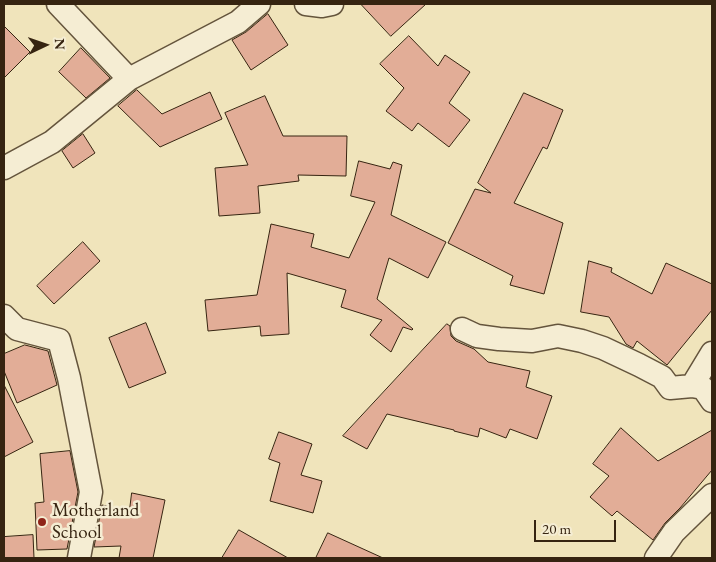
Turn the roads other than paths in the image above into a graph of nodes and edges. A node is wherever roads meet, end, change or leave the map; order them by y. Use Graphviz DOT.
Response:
graph roads {
  1 [pos="58,4"];
  2 [pos="259,4"];
  3 [pos="306,4"];
  4 [pos="332,4"];
  5 [pos="129,80"];
  6 [pos="4,168"];
  7 [pos="4,316"];
  8 [pos="462,329"];
  9 [pos="712,354"];
  10 [pos="692,386"];
  11 [pos="712,401"];
  12 [pos="712,496"];
  13 [pos="79,558"];
  14 [pos="656,558"];
  1 -- 5 [label="street"];
  2 -- 5 [label="street"];
  3 -- 4 [label="street"];
  5 -- 6 [label="street"];
  7 -- 13 [label="street"];
  8 -- 10 [label="street"];
  9 -- 10 [label="street"];
  10 -- 11 [label="street"];
  12 -- 14 [label="street"];
}
